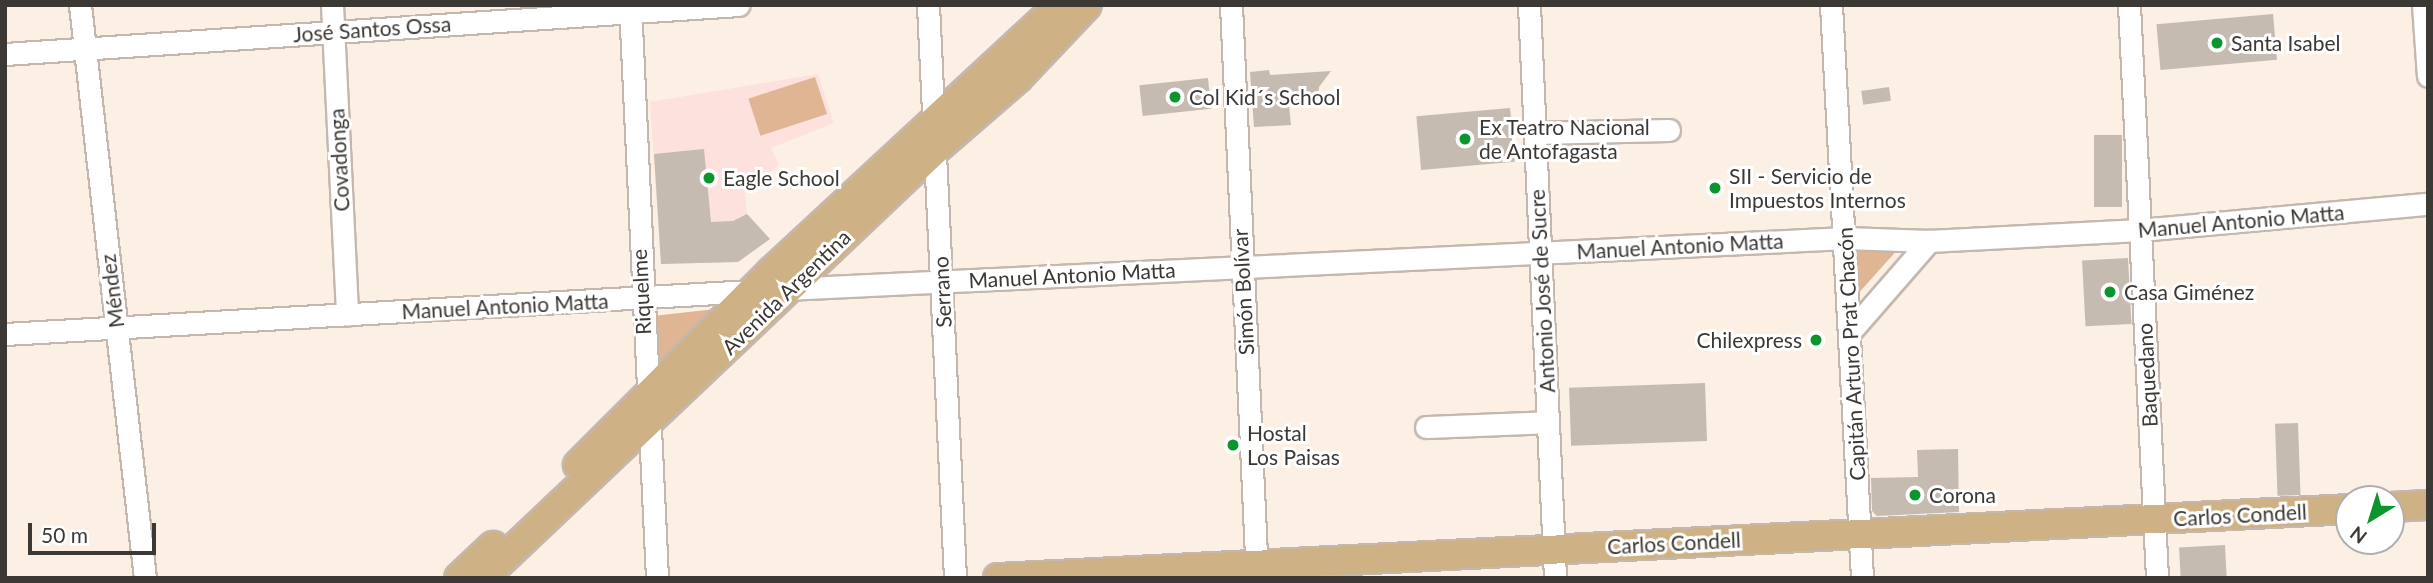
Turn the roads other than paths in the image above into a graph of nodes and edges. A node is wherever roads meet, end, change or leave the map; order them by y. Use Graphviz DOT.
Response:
graph roads {
  1 [pos="80,5"];
  2 [pos="332,5"];
  3 [pos="738,5"];
  4 [pos="928,5"];
  5 [pos="1059,5"];
  6 [pos="1087,5"];
  7 [pos="1231,5"];
  8 [pos="1529,5"];
  9 [pos="1831,5"];
  10 [pos="2129,5"];
  11 [pos="2423,5"];
  12 [pos="630,9"];
  13 [pos="333,32"];
  14 [pos="2426,40"];
  15 [pos="85,49"];
  16 [pos="5,54"];
  17 [pos="2428,76"];
  18 [pos="1670,130"];
  19 [pos="1535,133"];
  20 [pos="934,136"];
  21 [pos="2428,204"];
  22 [pos="2140,230"];
  23 [pos="1846,238"];
  24 [pos="1929,241"];
  25 [pos="1540,253"];
  26 [pos="1241,267"];
  27 [pos="941,282"];
  28 [pos="786,289"];
  29 [pos="752,291"];
  30 [pos="641,298"];
  31 [pos="347,315"];
  32 [pos="116,328"];
  33 [pos="1850,332"];
  34 [pos="5,334"];
  35 [pos="648,412"];
  36 [pos="1548,422"];
  37 [pos="1426,427"];
  38 [pos="2428,505"];
  39 [pos="2405,506"];
  40 [pos="2335,510"];
  41 [pos="2154,519"];
  42 [pos="1860,534"];
  43 [pos="1553,550"];
  44 [pos="1256,571"];
  45 [pos="145,578"];
  46 [pos="459,578"];
  47 [pos="484,578"];
  48 [pos="657,578"];
  49 [pos="955,578"];
  50 [pos="998,578"];
  51 [pos="1555,578"];
  52 [pos="1862,578"];
  53 [pos="2157,578"];
  1 -- 15 [label="street, Méndez"];
  2 -- 13 [label="street, Covadonga"];
  3 -- 12 [label="street, José Santos Ossa"];
  4 -- 20 [label="street, Serrano"];
  5 -- 20 [label="main road, Avenida Argentina"];
  6 -- 20 [label="main road, Avenida Argentina"];
  7 -- 26 [label="street, Simón Bolívar"];
  8 -- 19 [label="street, Antonio José de Sucre"];
  9 -- 23 [label="street, Capitán Arturo Prat Chacón"];
  10 -- 22 [label="street, Baquedano"];
  11 -- 14 [label="street"];
  12 -- 13 [label="street, José Santos Ossa"];
  12 -- 30 [label="street, Riquelme"];
  13 -- 15 [label="street, José Santos Ossa"];
  13 -- 31 [label="street, Covadonga"];
  14 -- 17 [label="street"];
  15 -- 16 [label="street, José Santos Ossa"];
  15 -- 32 [label="street, Méndez"];
  18 -- 19 [label="street"];
  19 -- 25 [label="street, Antonio José de Sucre"];
  20 -- 27 [label="street, Serrano"];
  20 -- 28 [label="main road, Avenida Argentina"];
  20 -- 29 [label="main road, Avenida Argentina"];
  21 -- 22 [label="street, Manuel Antonio Matta"];
  22 -- 24 [label="street, Manuel Antonio Matta"];
  22 -- 41 [label="street, Baquedano"];
  23 -- 24 [label="street, Manuel Antonio Matta"];
  23 -- 25 [label="street, Manuel Antonio Matta"];
  23 -- 33 [label="street, Capitán Arturo Prat Chacón"];
  24 -- 33 [label="street"];
  25 -- 26 [label="street, Manuel Antonio Matta"];
  25 -- 36 [label="street, Antonio José de Sucre"];
  26 -- 27 [label="street, Manuel Antonio Matta"];
  26 -- 44 [label="street, Simón Bolívar"];
  27 -- 28 [label="street, Manuel Antonio Matta"];
  27 -- 49 [label="street, Serrano"];
  28 -- 29 [label="street, Manuel Antonio Matta"];
  28 -- 35 [label="main road, Avenida Argentina"];
  29 -- 30 [label="street, Manuel Antonio Matta"];
  29 -- 35 [label="main road, Avenida Argentina"];
  30 -- 31 [label="street, Manuel Antonio Matta"];
  30 -- 35 [label="street, Riquelme"];
  31 -- 32 [label="street, Manuel Antonio Matta"];
  32 -- 34 [label="street, Manuel Antonio Matta"];
  32 -- 45 [label="street, Méndez"];
  33 -- 42 [label="street, Capitán Arturo Prat Chacón"];
  35 -- 46 [label="main road, Avenida Argentina"];
  35 -- 47 [label="main road, Avenida Argentina"];
  35 -- 48 [label="street, Riquelme"];
  36 -- 37 [label="street"];
  36 -- 43 [label="street, Antonio José de Sucre"];
  38 -- 39 [label="main road"];
  40 -- 41 [label="main road, Carlos Condell"];
  41 -- 42 [label="main road, Carlos Condell"];
  41 -- 53 [label="street, Baquedano"];
  42 -- 43 [label="main road, Carlos Condell"];
  42 -- 52 [label="street, Capitán Arturo Prat Chacón"];
  43 -- 44 [label="main road, Carlos Condell"];
  43 -- 51 [label="street, Antonio José de Sucre"];
  44 -- 50 [label="main road, Carlos Condell"];
}
